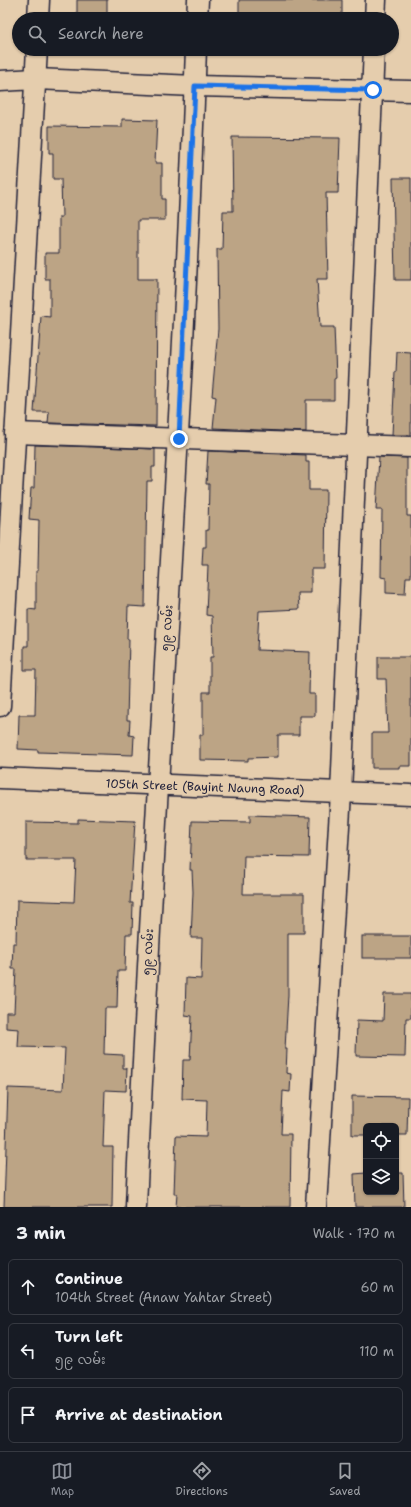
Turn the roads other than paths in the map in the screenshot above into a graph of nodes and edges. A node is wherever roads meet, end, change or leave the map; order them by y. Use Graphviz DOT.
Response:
graph roads {
  1 [pos="39,0"];
  2 [pos="198,0"];
  3 [pos="376,0"];
  4 [pos="38,12"];
  5 [pos="197,12"];
  6 [pos="375,12"];
  7 [pos="37,56"];
  8 [pos="196,56"];
  9 [pos="374,56"];
  10 [pos="36,78"];
  11 [pos="0,81"];
  12 [pos="195,86"];
  13 [pos="373,90"];
  14 [pos="411,91"];
  15 [pos="16,433"];
  16 [pos="179,439"];
  17 [pos="356,446"];
  18 [pos="411,447"];
  19 [pos="0,706"];
  20 [pos="0,778"];
  21 [pos="157,785"];
  22 [pos="341,792"];
  23 [pos="411,795"];
  24 [pos="136,1207"];
  25 [pos="316,1207"];
  1 -- 4 [label="street"];
  2 -- 5 [label="street"];
  3 -- 6 [label="street"];
  7 -- 10 [label="street"];
  8 -- 12 [label="street, ၅၉ လမ်း"];
  9 -- 13 [label="street"];
  10 -- 11 [label="street"];
  10 -- 12 [label="street"];
  10 -- 15 [label="street"];
  12 -- 13 [label="street"];
  12 -- 16 [label="street, ၅၉ လမ်း"];
  13 -- 14 [label="street"];
  13 -- 17 [label="street"];
  15 -- 16 [label="street"];
  15 -- 19 [label="street"];
  16 -- 17 [label="street"];
  16 -- 21 [label="street, ၅၉ လမ်း"];
  17 -- 18 [label="street"];
  17 -- 22 [label="street"];
  20 -- 21 [label="street, 105th Street (Bayint Naung Road)"];
  21 -- 22 [label="street, 105th Street (Bayint Naung Road)"];
  21 -- 24 [label="street, ၅၉ လမ်း"];
  22 -- 23 [label="street, 105th Street (Bayint Naung Road)"];
  22 -- 25 [label="street"];
}
